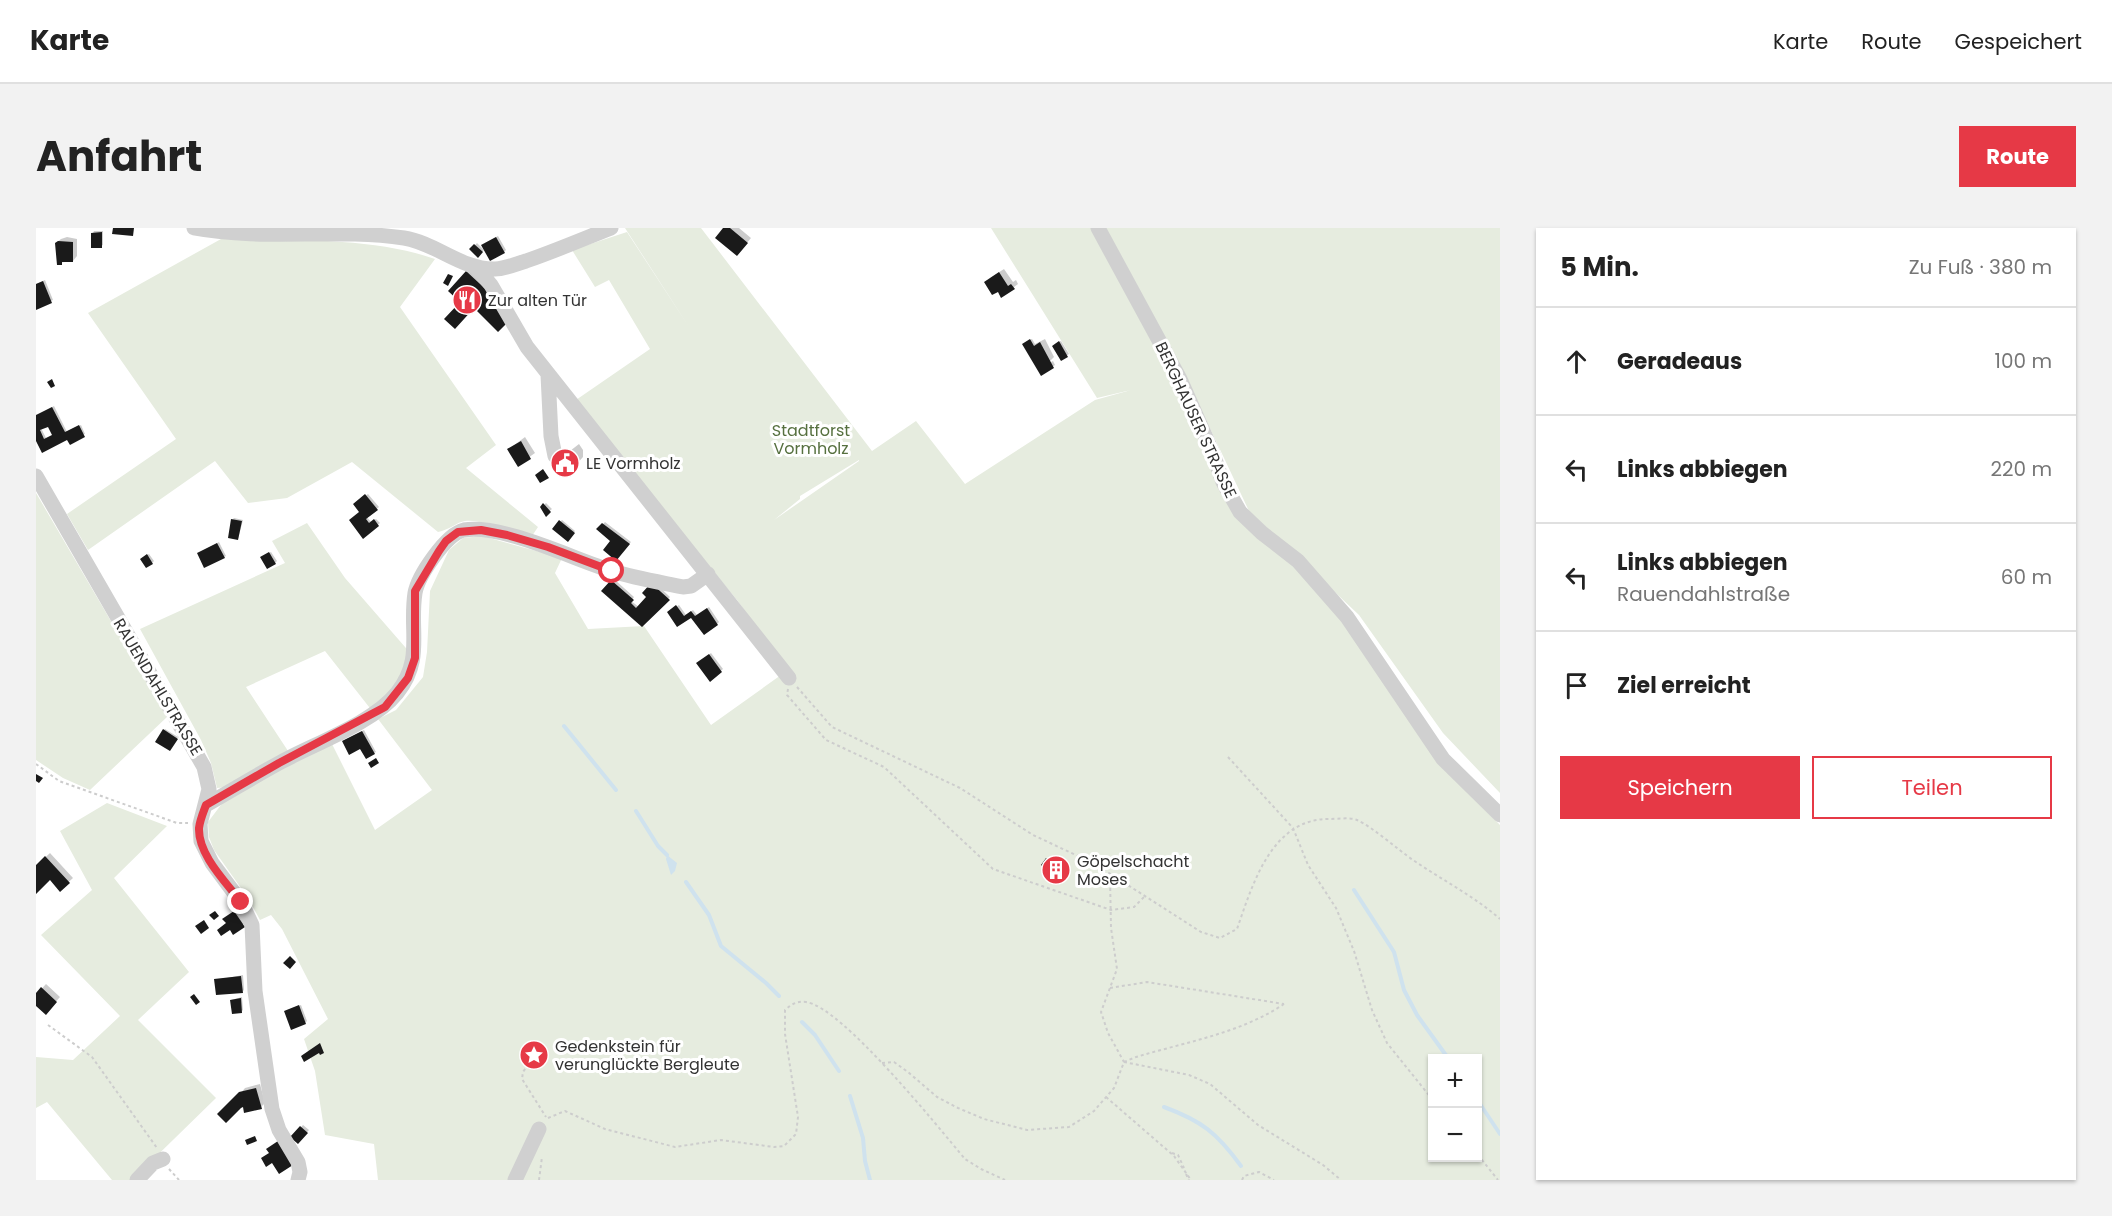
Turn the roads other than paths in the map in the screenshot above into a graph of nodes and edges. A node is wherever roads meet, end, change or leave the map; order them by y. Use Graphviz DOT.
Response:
graph roads {
  1 [pos="194,228"];
  2 [pos="611,228"];
  3 [pos="1098,228"];
  4 [pos="477,267"];
  5 [pos="548,375"];
  6 [pos="555,456"];
  7 [pos="36,476"];
  8 [pos="708,574"];
  9 [pos="789,678"];
  10 [pos="206,805"];
  11 [pos="1500,815"];
  12 [pos="543,1124"];
  13 [pos="162,1159"];
  14 [pos="137,1180"];
  15 [pos="298,1180"];
  16 [pos="515,1180"];
  1 -- 4 [label="street"];
  2 -- 4 [label="street"];
  3 -- 11 [label="street, BERGHAUSER STRASSE"];
  4 -- 5 [label="street"];
  5 -- 6 [label="street"];
  5 -- 8 [label="street"];
  7 -- 10 [label="street, RAUENDAHLSTRASSE"];
  8 -- 9 [label="street"];
  8 -- 10 [label="street"];
  10 -- 15 [label="street, RAUENDAHLSTRASSE"];
  12 -- 16 [label="street"];
  13 -- 14 [label="street"];
}
